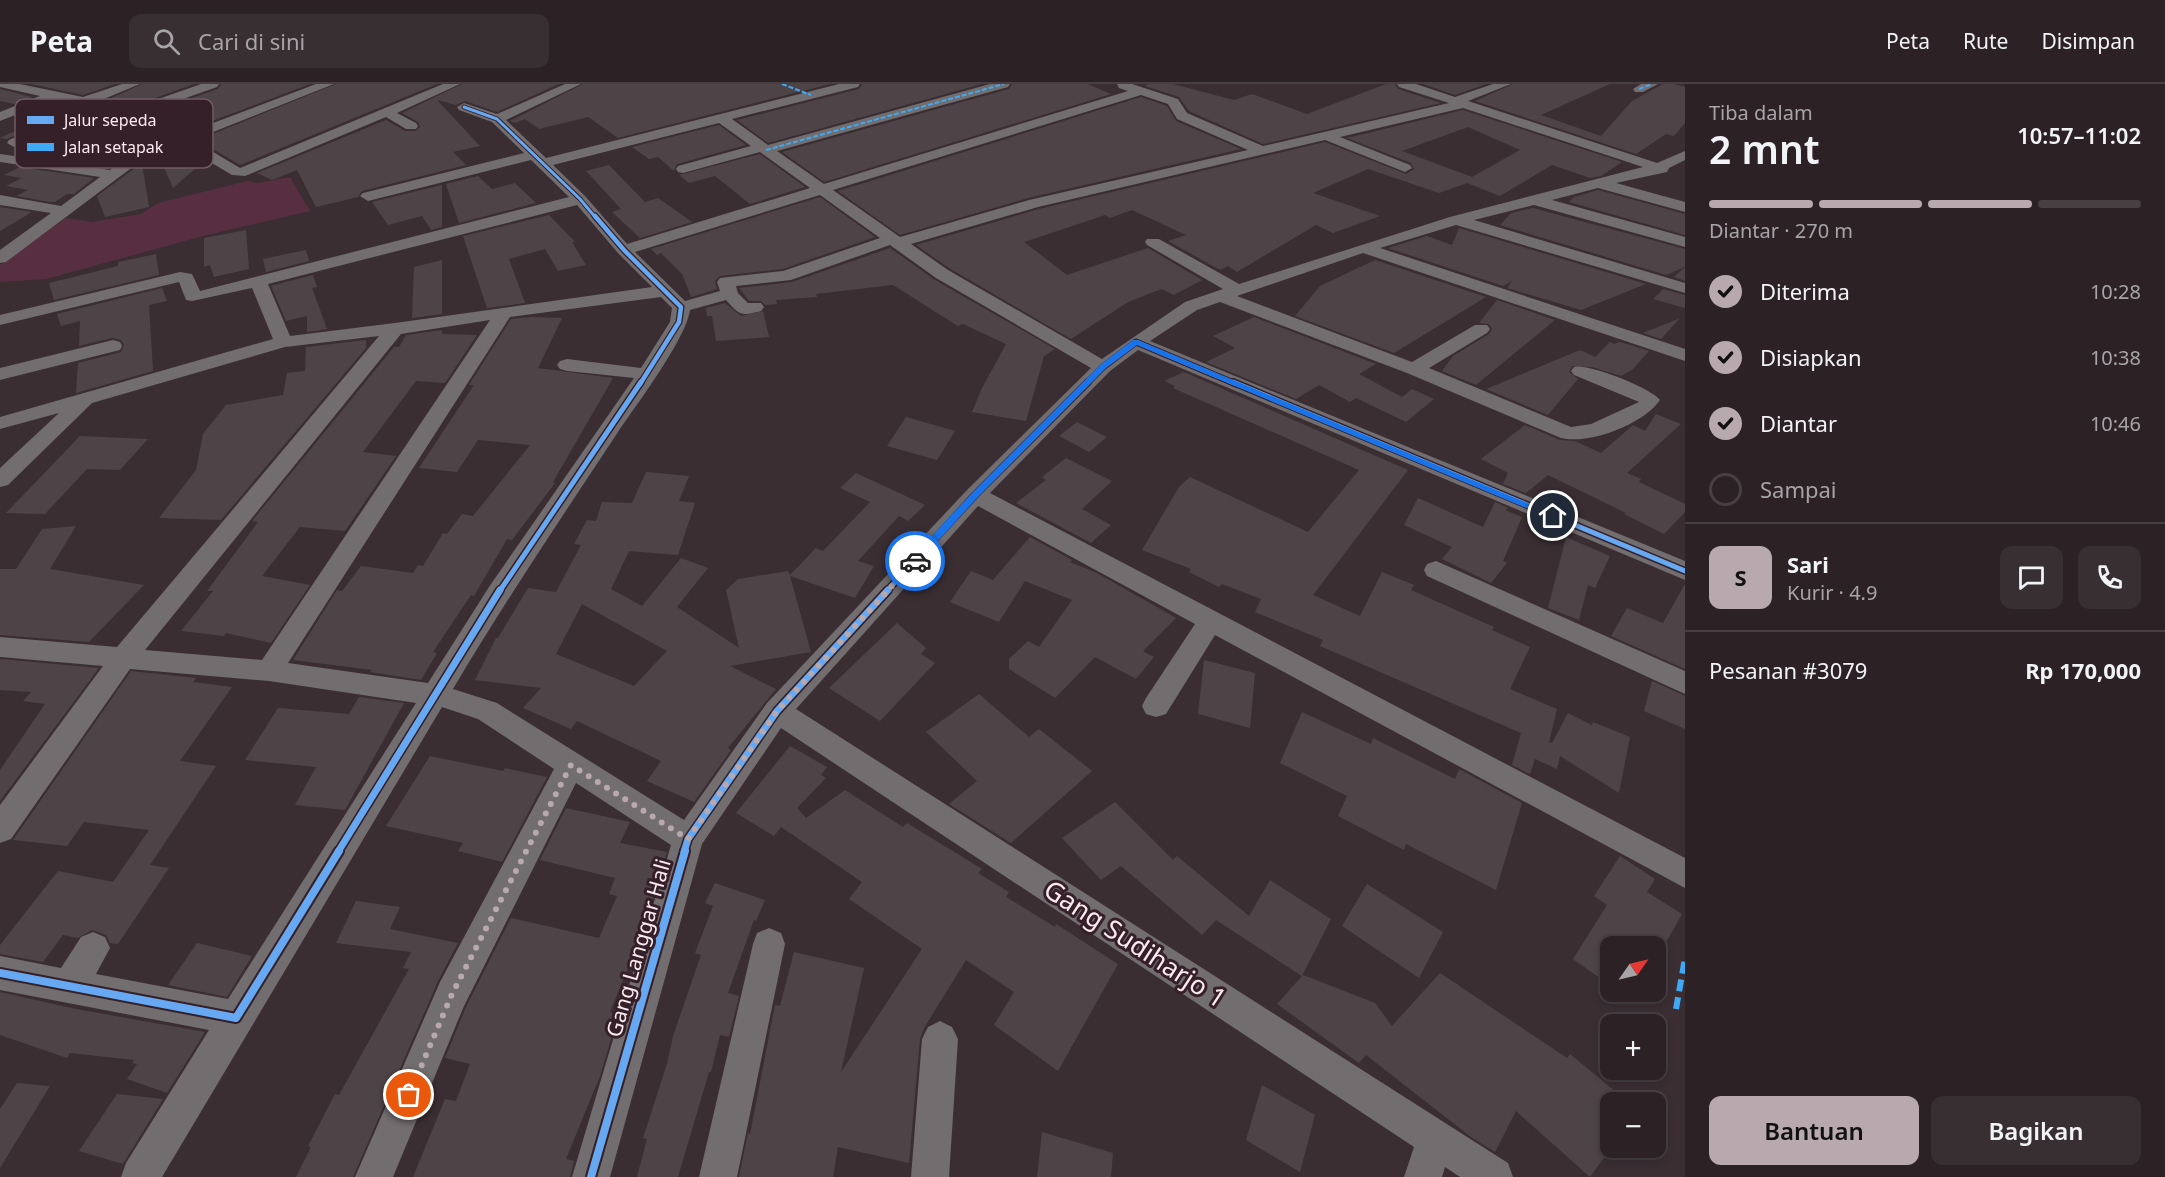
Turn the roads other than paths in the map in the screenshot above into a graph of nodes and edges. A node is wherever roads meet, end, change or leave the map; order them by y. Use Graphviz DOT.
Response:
graph roads {
  1 [pos="134,84"];
  2 [pos="213,84"];
  3 [pos="328,84"];
  4 [pos="574,84"];
  5 [pos="782,84"];
  6 [pos="854,84"];
  7 [pos="1004,84"];
  8 [pos="1120,84"];
  9 [pos="1403,84"];
  10 [pos="1505,84"];
  11 [pos="1653,84"];
  12 [pos="4,86"];
  13 [pos="1639,89"];
  14 [pos="55,90"];
  15 [pos="1138,92"];
  16 [pos="459,95"];
  17 [pos="811,95"];
  18 [pos="37,99"];
  19 [pos="80,99"];
  20 [pos="91,99"];
  21 [pos="170,99"];
  22 [pos="1460,103"];
  23 [pos="15,110"];
  24 [pos="387,112"];
  25 [pos="0,117"];
  26 [pos="721,118"];
  27 [pos="497,119"];
  28 [pos="411,126"];
  29 [pos="213,127"];
  30 [pos="1328,136"];
  31 [pos="764,148"];
  32 [pos="1263,151"];
  33 [pos="1685,155"];
  34 [pos="213,157"];
  35 [pos="0,158"];
  36 [pos="540,159"];
  37 [pos="15,160"];
  38 [pos="68,168"];
  39 [pos="124,168"];
  40 [pos="1405,168"];
  41 [pos="1659,168"];
  42 [pos="683,169"];
  43 [pos="115,175"];
  44 [pos="1685,175"];
  45 [pos="1598,183"];
  46 [pos="822,190"];
  47 [pos="368,196"];
  48 [pos="580,199"];
  49 [pos="1478,199"];
  50 [pos="0,200"];
  51 [pos="1534,200"];
  52 [pos="1685,207"];
  53 [pos="1499,208"];
  54 [pos="65,211"];
  55 [pos="1456,219"];
  56 [pos="895,241"];
  57 [pos="1153,242"];
  58 [pos="1685,242"];
  59 [pos="1363,248"];
  60 [pos="624,250"];
  61 [pos="3,253"];
  62 [pos="258,281"];
  63 [pos="1685,288"];
  64 [pos="1229,293"];
  65 [pos="730,294"];
  66 [pos="672,299"];
  67 [pos="755,307"];
  68 [pos="504,312"];
  69 [pos="0,320"];
  70 [pos="395,329"];
  71 [pos="1481,329"];
  72 [pos="283,342"];
  73 [pos="1136,342"];
  74 [pos="113,346"];
  75 [pos="1685,355"];
  76 [pos="567,365"];
  77 [pos="1103,367"];
  78 [pos="1414,369"];
  79 [pos="1581,370"];
  80 [pos="0,374"];
  81 [pos="647,374"];
  82 [pos="85,399"];
  83 [pos="0,423"];
  84 [pos="0,480"];
  85 [pos="975,495"];
  86 [pos="1436,570"];
  87 [pos="1685,571"];
  88 [pos="1211,621"];
  89 [pos="0,647"];
  90 [pos="124,657"];
  91 [pos="269,671"];
  92 [pos="1685,683"];
  93 [pos="437,695"];
  94 [pos="1156,706"];
  95 [pos="777,711"];
  96 [pos="571,765"];
  97 [pos="0,829"];
  98 [pos="688,839"];
  99 [pos="1685,874"];
  100 [pos="769,944"];
  101 [pos="93,948"];
  102 [pos="0,973"];
  103 [pos="69,986"];
  104 [pos="236,1018"];
  105 [pos="940,1039"];
  106 [pos="1436,1139"];
  107 [pos="141,1177"];
  108 [pos="374,1177"];
  109 [pos="591,1177"];
  110 [pos="718,1177"];
  111 [pos="930,1177"];
  112 [pos="1423,1177"];
  113 [pos="1494,1177"];
  1 -- 20 [label="street"];
  2 -- 21 [label="street"];
  3 -- 29 [label="street"];
  4 -- 27 [label="street"];
  5 -- 17 [label="street"];
  6 -- 17 [label="street"];
  7 -- 31 [label="street"];
  8 -- 15 [label="street"];
  9 -- 22 [label="street"];
  10 -- 22 [label="street"];
  11 -- 13 [label="street"];
  12 -- 14 [label="street"];
  14 -- 18 [label="street"];
  14 -- 19 [label="street"];
  15 -- 32 [label="street"];
  15 -- 46 [label="street"];
  16 -- 24 [label="street"];
  16 -- 27 [label="street"];
  17 -- 26 [label="street"];
  22 -- 30 [label="street"];
  22 -- 41 [label="street"];
  23 -- 25 [label="street"];
  24 -- 28 [label="street"];
  24 -- 34 [label="street"];
  26 -- 31 [label="street"];
  26 -- 36 [label="street"];
  27 -- 36 [label="street"];
  30 -- 32 [label="street"];
  30 -- 40 [label="street"];
  31 -- 42 [label="street"];
  31 -- 46 [label="street"];
  32 -- 56 [label="street"];
  33 -- 41 [label="street, Gang Langgar Hali"];
  35 -- 37 [label="street"];
  36 -- 47 [label="street"];
  36 -- 48 [label="street"];
  38 -- 43 [label="street"];
  39 -- 43 [label="street"];
  41 -- 44 [label="street"];
  41 -- 45 [label="street, Gang Langgar Hali"];
  43 -- 54 [label="street"];
  45 -- 51 [label="street, Gang Langgar Hali"];
  45 -- 52 [label="street"];
  46 -- 56 [label="street"];
  46 -- 60 [label="street"];
  48 -- 60 [label="street"];
  48 -- 62 [label="street"];
  49 -- 53 [label="street"];
  50 -- 54 [label="street"];
  51 -- 53 [label="street, Gang Langgar Hali"];
  51 -- 58 [label="street"];
  53 -- 55 [label="street, Gang Langgar Hali"];
  54 -- 61 [label="street"];
  55 -- 59 [label="street, Gang Langgar Hali"];
  55 -- 63 [label="street"];
  56 -- 65 [label="street"];
  56 -- 77 [label="street"];
  57 -- 64 [label="street"];
  59 -- 64 [label="street, Gang Langgar Hali"];
  59 -- 75 [label="street"];
  60 -- 66 [label="street"];
  62 -- 69 [label="street"];
  62 -- 72 [label="street"];
  64 -- 73 [label="street, Gang Langgar Hali"];
  64 -- 78 [label="street"];
  65 -- 66 [label="street"];
  65 -- 67 [label="street"];
  66 -- 68 [label="street"];
  66 -- 81 [label="street"];
  68 -- 70 [label="street"];
  68 -- 91 [label="street"];
  70 -- 72 [label="street"];
  70 -- 90 [label="street"];
  71 -- 78 [label="street"];
  72 -- 82 [label="street"];
  73 -- 77 [label="street, Gang Langgar Hali"];
  73 -- 87 [label="street"];
  74 -- 80 [label="street"];
  76 -- 81 [label="street"];
  77 -- 85 [label="street, Gang Langgar Hali"];
  78 -- 79 [label="street"];
  81 -- 93 [label="street"];
  82 -- 83 [label="street"];
  82 -- 84 [label="street"];
  85 -- 88 [label="street"];
  85 -- 95 [label="street, Gang Langgar Hali"];
  86 -- 92 [label="street"];
  88 -- 94 [label="street"];
  88 -- 99 [label="street"];
  89 -- 90 [label="street"];
  90 -- 91 [label="street"];
  90 -- 97 [label="street"];
  91 -- 93 [label="street"];
  93 -- 96 [label="street"];
  93 -- 104 [label="street"];
  95 -- 98 [label="street, Gang Langgar Hali"];
  95 -- 106 [label="street, Gang Sudiharjo 1"];
  96 -- 98 [label="street"];
  96 -- 108 [label="street"];
  98 -- 109 [label="street, Gang Langgar Hali"];
  100 -- 110 [label="street"];
  101 -- 103 [label="street"];
  102 -- 103 [label="street"];
  103 -- 104 [label="street"];
  104 -- 107 [label="street"];
  105 -- 111 [label="street"];
  106 -- 112 [label="street"];
  106 -- 113 [label="street, Gang Sudiharjo 1"];
}
